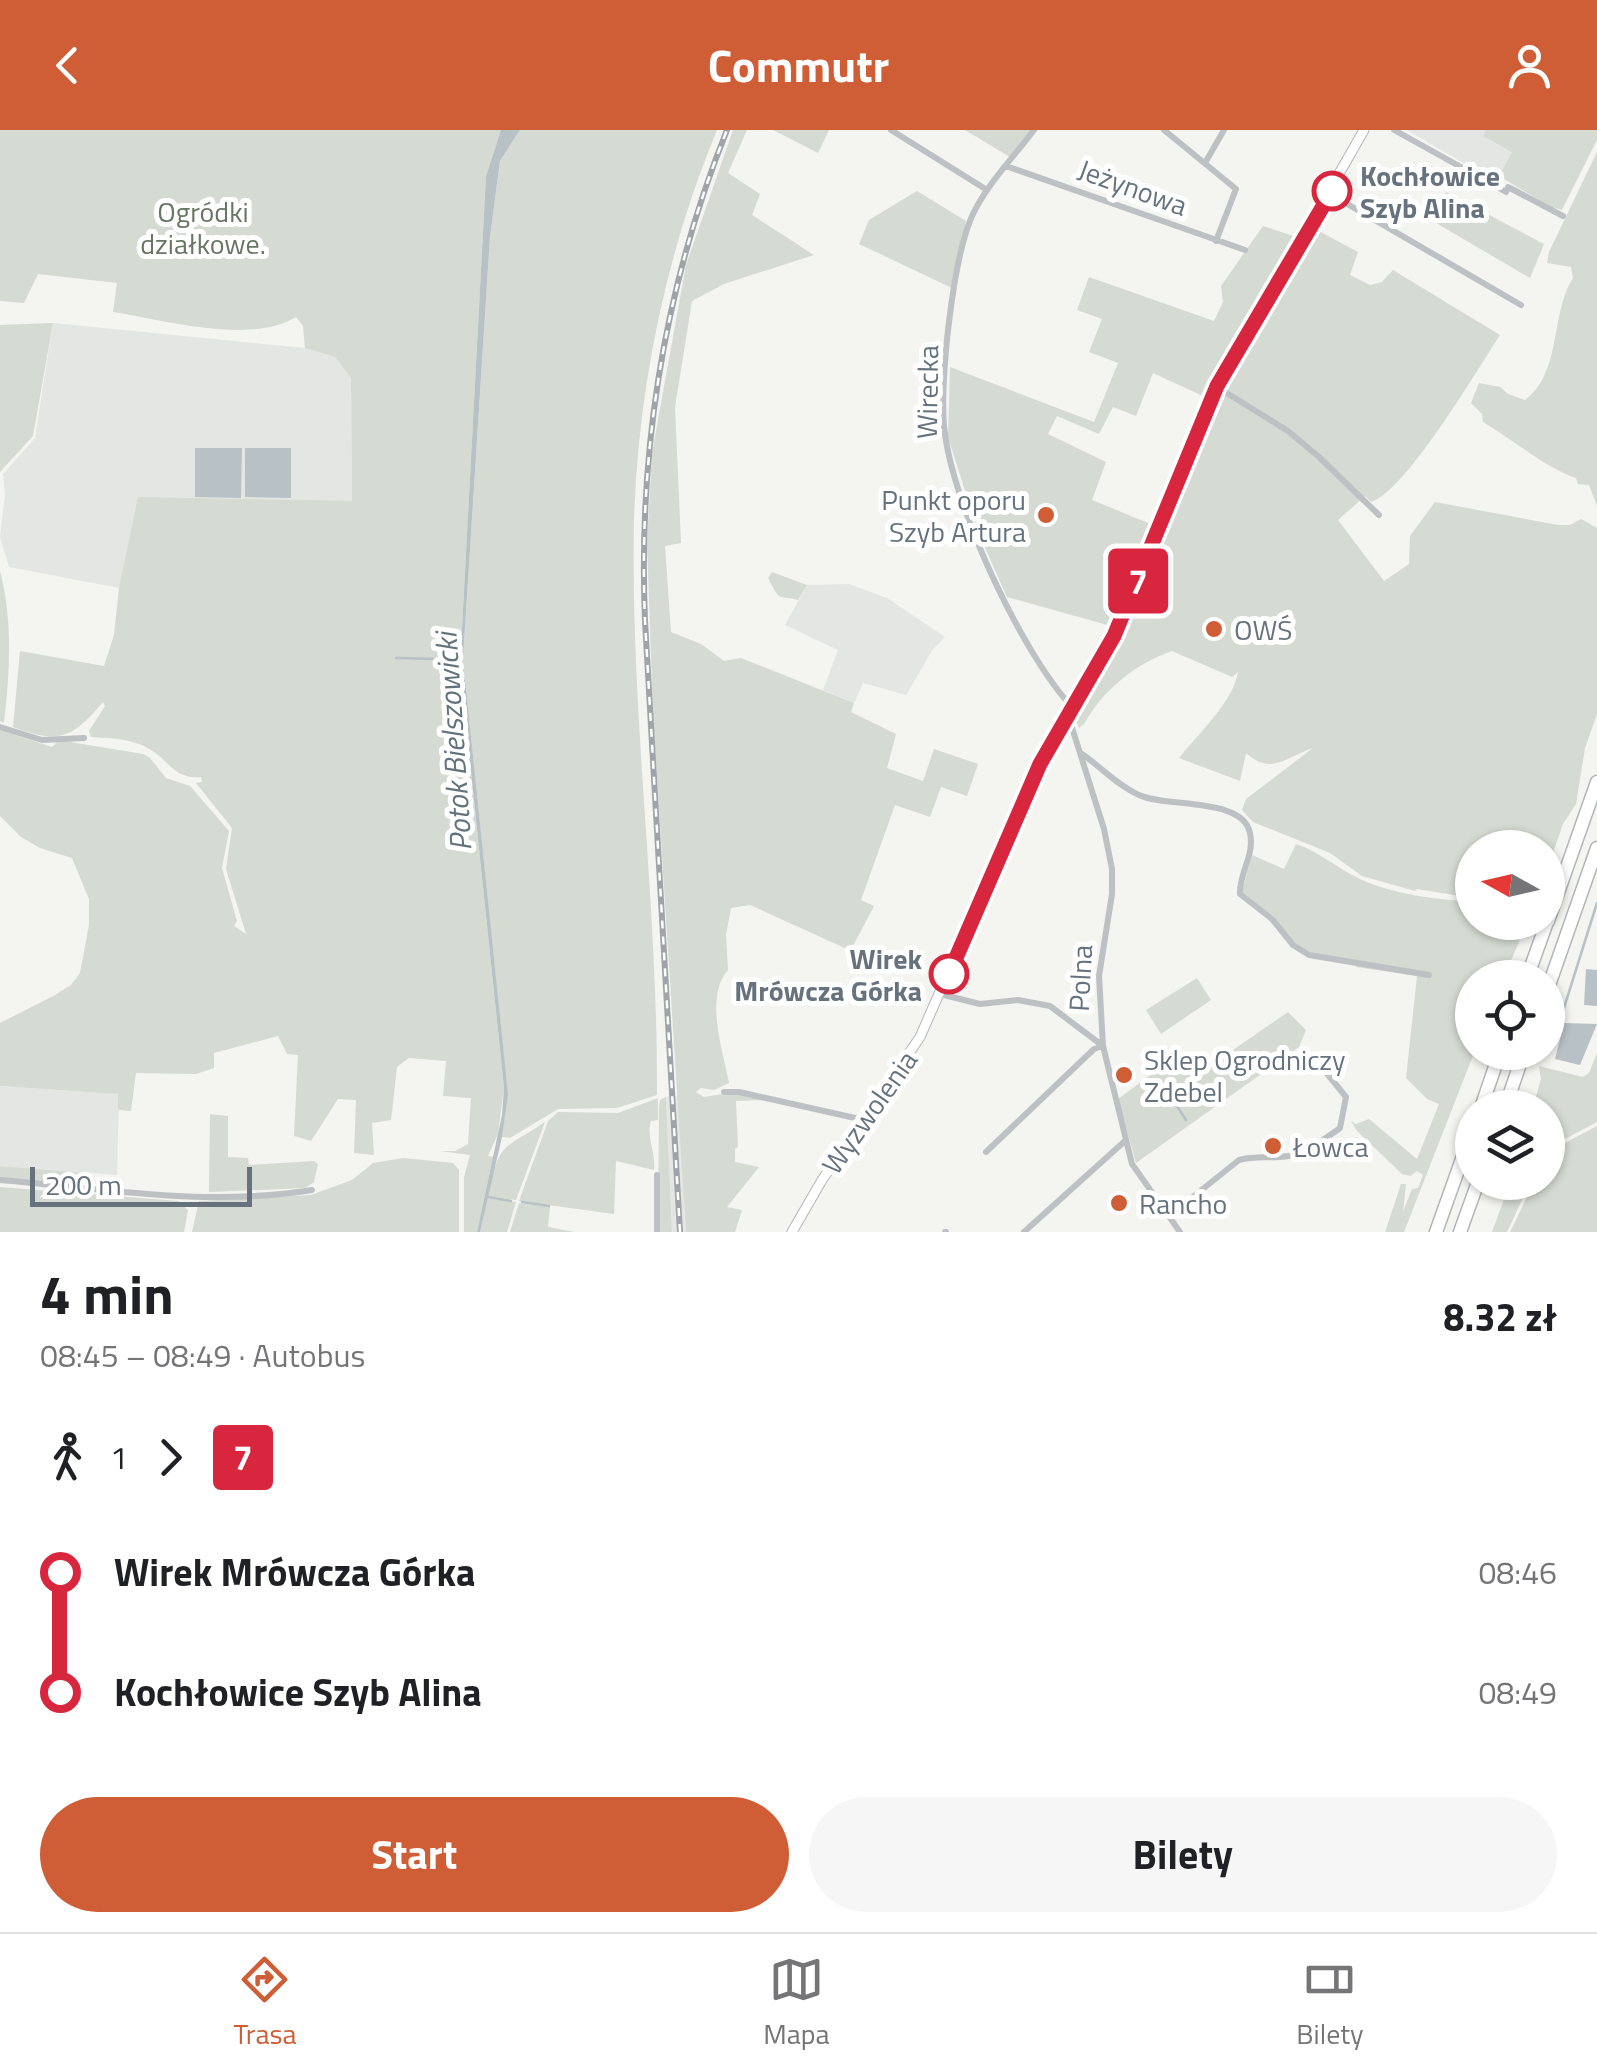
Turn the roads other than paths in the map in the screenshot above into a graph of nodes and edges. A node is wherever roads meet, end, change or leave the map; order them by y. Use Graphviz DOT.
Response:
graph roads {
  1 [pos="891,130"];
  2 [pos="1034,130"];
  3 [pos="1164,130"];
  4 [pos="1224,130"];
  5 [pos="1364,130"];
  6 [pos="1394,130"];
  7 [pos="1205,163"];
  8 [pos="1006,166"];
  9 [pos="987,190"];
  10 [pos="1330,194"];
  11 [pos="1562,216"];
  12 [pos="1216,241"];
  13 [pos="1244,250"];
  14 [pos="1521,305"];
  15 [pos="1217,386"];
  16 [pos="1378,515"];
  17 [pos="1070,711"];
  18 [pos="0,727"];
  19 [pos="84,738"];
  20 [pos="1081,753"];
  21 [pos="1597,782"];
  22 [pos="1597,848"];
  23 [pos="1565,872"];
  24 [pos="1558,960"];
  25 [pos="1429,975"];
  26 [pos="940,994"];
  27 [pos="1103,1046"];
  28 [pos="1321,1066"];
  29 [pos="724,1092"];
  30 [pos="864,1120"];
  31 [pos="1126,1140"];
  32 [pos="986,1152"];
  33 [pos="656,1175"];
  34 [pos="1455,1179"];
  35 [pos="0,1180"];
  36 [pos="312,1190"];
  37 [pos="1472,1200"];
  38 [pos="1169,1216"];
  39 [pos="656,1232"];
  40 [pos="792,1232"];
  41 [pos="1024,1232"];
  42 [pos="1180,1232"];
  43 [pos="1436,1232"];
  44 [pos="1460,1232"];
  1 -- 9 [label="street"];
  2 -- 8 [label="street, Wirecka"];
  3 -- 7 [label="street"];
  4 -- 7 [label="street"];
  5 -- 10 [label="street, Wyzwolenia"];
  6 -- 11 [label="street"];
  7 -- 12 [label="street"];
  8 -- 9 [label="street, Wirecka"];
  8 -- 12 [label="street, Jeżynowa"];
  9 -- 17 [label="street, Wirecka"];
  10 -- 14 [label="street"];
  10 -- 15 [label="street, Wyzwolenia"];
  12 -- 13 [label="street, Jeżynowa"];
  15 -- 16 [label="street"];
  15 -- 17 [label="street, Wyzwolenia"];
  17 -- 20 [label="street, Polna"];
  17 -- 26 [label="street, Wyzwolenia"];
  18 -- 19 [label="street"];
  20 -- 25 [label="street"];
  20 -- 27 [label="street, Polna"];
  21 -- 23 [label="highway"];
  22 -- 24 [label="highway"];
  26 -- 27 [label="street"];
  26 -- 30 [label="street, Wyzwolenia"];
  27 -- 31 [label="street, Polna"];
  27 -- 32 [label="street"];
  28 -- 38 [label="street"];
  29 -- 30 [label="street"];
  30 -- 40 [label="street, Wyzwolenia"];
  31 -- 38 [label="street, Polna"];
  31 -- 41 [label="street"];
  33 -- 39 [label="street"];
  34 -- 43 [label="highway"];
  35 -- 36 [label="street"];
  37 -- 44 [label="highway"];
  38 -- 42 [label="street, Polna"];
}
